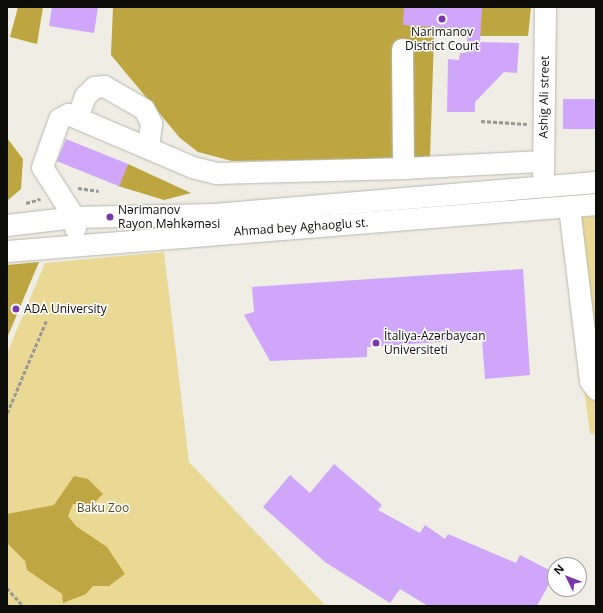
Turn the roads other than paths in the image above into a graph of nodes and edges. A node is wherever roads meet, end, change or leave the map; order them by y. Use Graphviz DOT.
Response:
graph roads {
  1 [pos="545,7"];
  2 [pos="402,50"];
  3 [pos="78,116"];
  4 [pos="148,146"];
  5 [pos="543,161"];
  6 [pos="403,168"];
  7 [pos="596,182"];
  8 [pos="544,187"];
  9 [pos="596,204"];
  10 [pos="569,206"];
  11 [pos="74,218"];
  12 [pos="7,225"];
  13 [pos="76,245"];
  14 [pos="7,251"];
  15 [pos="596,389"];
  1 -- 5 [label="street, Ashig Ali street"];
  2 -- 6 [label="street"];
  3 -- 4 [label="street"];
  3 -- 4 [label="street"];
  3 -- 11 [label="street"];
  4 -- 6 [label="street"];
  5 -- 6 [label="street"];
  5 -- 8 [label="street, Ashig Ali street"];
  7 -- 8 [label="street, Ahmad bey Aghaoglu st."];
  8 -- 11 [label="street, Ahmad bey Aghaoglu st."];
  9 -- 10 [label="street, Ahmad bey Aghaoglu st."];
  10 -- 13 [label="street, Ahmad bey Aghaoglu st."];
  10 -- 15 [label="street"];
  11 -- 12 [label="street, Ahmad bey Aghaoglu st."];
  11 -- 13 [label="street"];
  13 -- 14 [label="street, Ahmad bey Aghaoglu st."];
}
